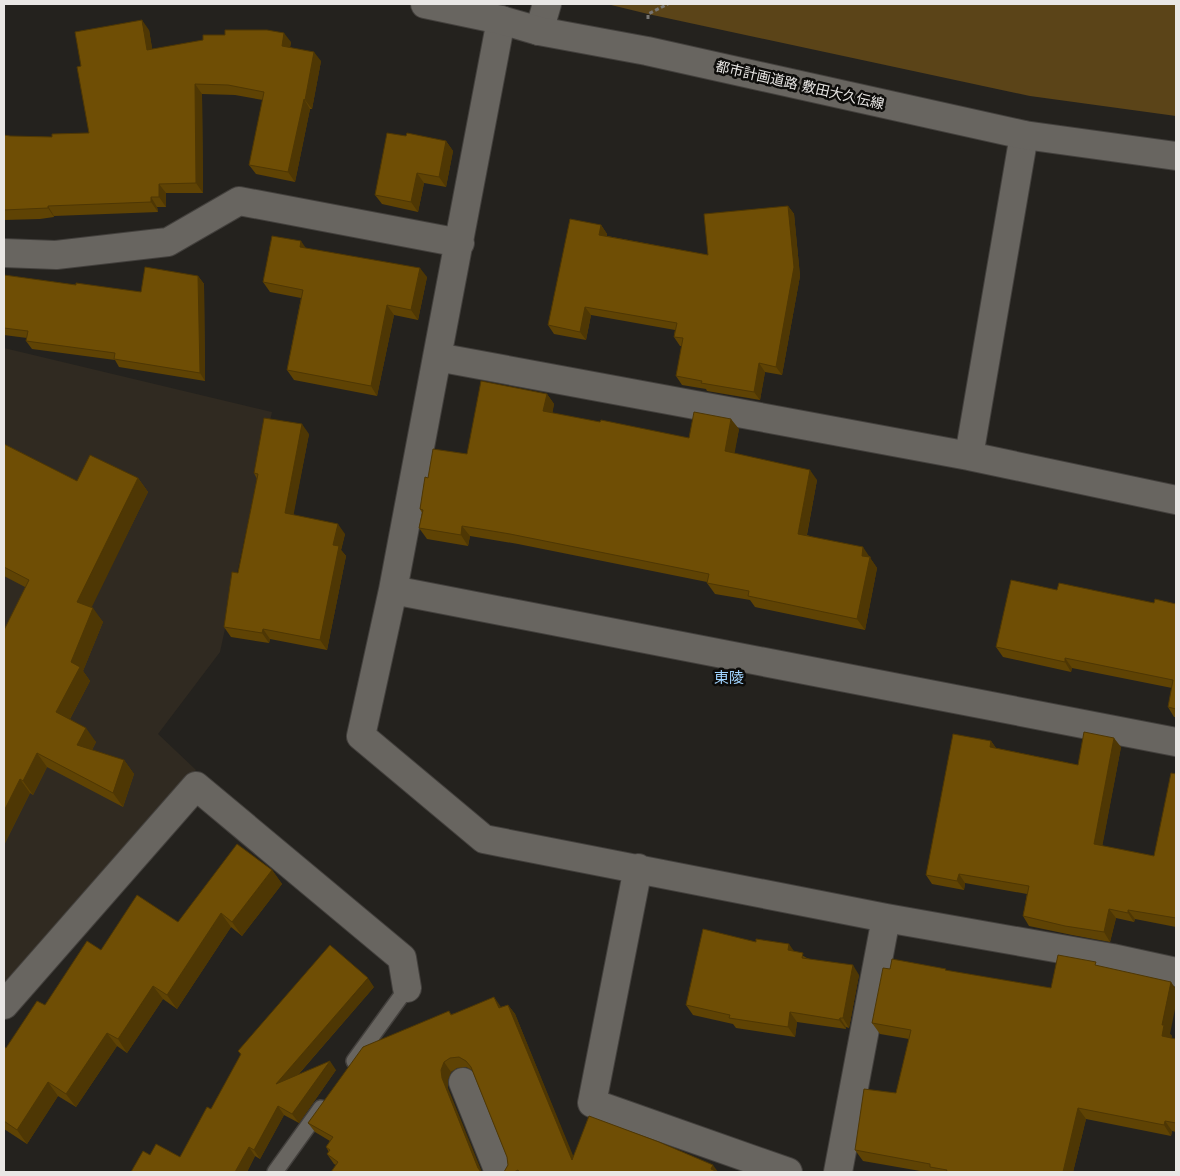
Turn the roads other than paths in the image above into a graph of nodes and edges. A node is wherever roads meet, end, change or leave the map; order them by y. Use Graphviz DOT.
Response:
graph roads {
  1 [pos="425,4"];
  2 [pos="547,4"];
  3 [pos="501,20"];
  4 [pos="539,31"];
  5 [pos="1024,136"];
  6 [pos="1176,156"];
  7 [pos="460,243"];
  8 [pos="4,253"];
  9 [pos="437,357"];
  10 [pos="970,456"];
  11 [pos="1176,500"];
  12 [pos="393,590"];
  13 [pos="1176,742"];
  14 [pos="638,868"];
  15 [pos="886,918"];
  16 [pos="1176,972"];
  17 [pos="407,988"];
  18 [pos="4,1005"];
  19 [pos="344,1076"];
  20 [pos="463,1082"];
  21 [pos="327,1100"];
  22 [pos="275,1172"];
  23 [pos="499,1172"];
  24 [pos="788,1172"];
  25 [pos="838,1172"];
  1 -- 3 [label="street, 都市計画道路 敷田大久伝線"];
  2 -- 4 [label="street"];
  3 -- 4 [label="street, 都市計画道路 敷田大久伝線"];
  3 -- 7 [label="street"];
  4 -- 5 [label="street, 都市計画道路 敷田大久伝線"];
  5 -- 6 [label="street, 都市計画道路 敷田大久伝線"];
  5 -- 10 [label="street"];
  7 -- 8 [label="street"];
  7 -- 9 [label="street"];
  9 -- 10 [label="street"];
  9 -- 12 [label="street"];
  10 -- 11 [label="street"];
  12 -- 13 [label="street"];
  12 -- 14 [label="street"];
  14 -- 15 [label="street"];
  14 -- 24 [label="street"];
  15 -- 16 [label="street"];
  15 -- 25 [label="street"];
  17 -- 18 [label="street"];
  17 -- 19 [label="lane"];
  20 -- 23 [label="street"];
  21 -- 22 [label="lane"];
}
